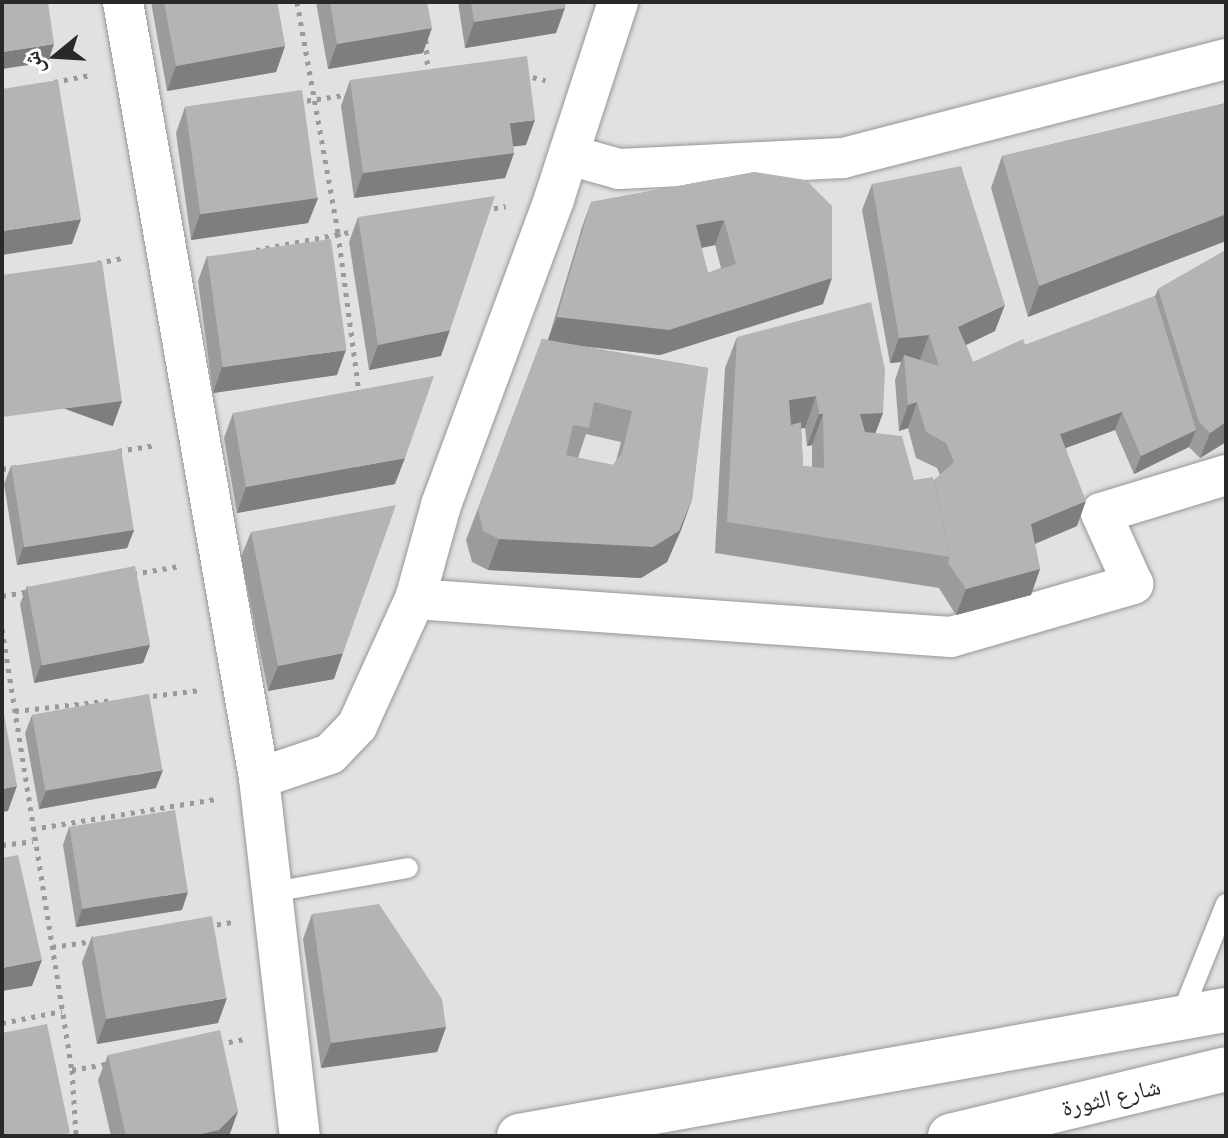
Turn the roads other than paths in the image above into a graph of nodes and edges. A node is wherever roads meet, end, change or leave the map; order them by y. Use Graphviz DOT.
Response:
graph roads {
  1 [pos="123,2"];
  2 [pos="618,2"];
  3 [pos="1226,59"];
  4 [pos="569,155"];
  5 [pos="1226,475"];
  6 [pos="415,599"];
  7 [pos="260,785"];
  8 [pos="408,868"];
  9 [pos="274,904"];
  10 [pos="1226,904"];
  11 [pos="1226,1010"];
  12 [pos="1181,1016"];
  13 [pos="1226,1069"];
  14 [pos="300,1136"];
  15 [pos="519,1136"];
  16 [pos="950,1136"];
  1 -- 7 [label="street"];
  2 -- 4 [label="street"];
  3 -- 4 [label="street"];
  4 -- 6 [label="street"];
  5 -- 6 [label="street"];
  6 -- 7 [label="street"];
  7 -- 9 [label="street"];
  8 -- 9 [label="lane"];
  9 -- 14 [label="street"];
  10 -- 12 [label="lane"];
  11 -- 12 [label="main road"];
  12 -- 15 [label="main road"];
  13 -- 16 [label="main road, شارع الثورة"];
}
